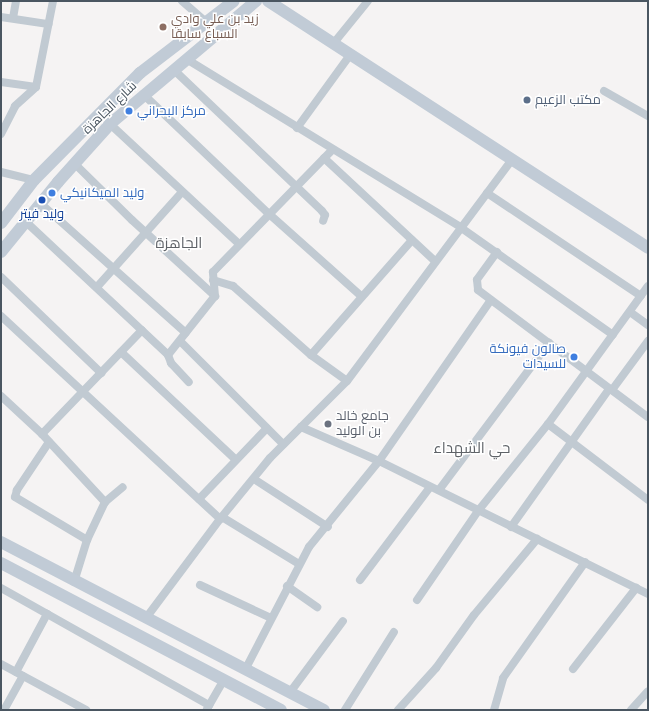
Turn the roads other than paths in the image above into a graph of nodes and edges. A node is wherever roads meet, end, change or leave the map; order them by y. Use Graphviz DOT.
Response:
graph roads {
  1 [pos="16,1"];
  2 [pos="53,1"];
  3 [pos="182,1"];
  4 [pos="234,1"];
  5 [pos="256,1"];
  6 [pos="268,1"];
  7 [pos="368,1"];
  8 [pos="1,17"];
  9 [pos="12,18"];
  10 [pos="207,23"];
  11 [pos="48,24"];
  12 [pos="333,44"];
  13 [pos="350,55"];
  14 [pos="188,60"];
  15 [pos="174,70"];
  16 [pos="1,82"];
  17 [pos="36,87"];
  18 [pos="604,91"];
  19 [pos="143,94"];
  20 [pos="648,116"];
  21 [pos="3,122"];
  22 [pos="110,124"];
  23 [pos="88,125"];
  24 [pos="297,128"];
  25 [pos="1,134"];
  26 [pos="100,136"];
  27 [pos="332,150"];
  28 [pos="324,158"];
  29 [pos="512,160"];
  30 [pos="75,164"];
  31 [pos="1,172"];
  32 [pos="34,180"];
  33 [pos="295,186"];
  34 [pos="182,192"];
  35 [pos="487,193"];
  36 [pos="40,203"];
  37 [pos="268,213"];
  38 [pos="25,221"];
  39 [pos="323,221"];
  40 [pos="1,222"];
  41 [pos="460,227"];
  42 [pos="145,232"];
  43 [pos="412,240"];
  44 [pos="239,244"];
  45 [pos="648,248"];
  46 [pos="1,252"];
  47 [pos="497,252"];
  48 [pos="435,261"];
  49 [pos="113,268"];
  50 [pos="1,277"];
  51 [pos="214,280"];
  52 [pos="96,286"];
  53 [pos="648,286"];
  54 [pos="215,296"];
  55 [pos="361,296"];
  56 [pos="641,296"];
  57 [pos="491,300"];
  58 [pos="630,312"];
  59 [pos="1,316"];
  60 [pos="648,325"];
  61 [pos="142,330"];
  62 [pos="186,333"];
  63 [pos="612,335"];
  64 [pos="180,341"];
  65 [pos="648,342"];
  66 [pos="549,343"];
  67 [pos="121,352"];
  68 [pos="311,354"];
  69 [pos="168,355"];
  70 [pos="586,371"];
  71 [pos="101,373"];
  72 [pos="347,381"];
  73 [pos="189,382"];
  74 [pos="611,390"];
  75 [pos="83,391"];
  76 [pos="1,396"];
  77 [pos="648,417"];
  78 [pos="548,424"];
  79 [pos="301,427"];
  80 [pos="267,428"];
  81 [pos="42,434"];
  82 [pos="49,442"];
  83 [pos="572,442"];
  84 [pos="283,444"];
  85 [pos="235,459"];
  86 [pos="379,461"];
  87 [pos="254,479"];
  88 [pos="123,487"];
  89 [pos="430,487"];
  90 [pos="439,490"];
  91 [pos="198,499"];
  92 [pos="648,500"];
  93 [pos="105,502"];
  94 [pos="478,512"];
  95 [pos="221,518"];
  96 [pos="328,527"];
  97 [pos="511,527"];
  98 [pos="537,539"];
  99 [pos="87,540"];
  100 [pos="1,542"];
  101 [pos="585,562"];
  102 [pos="1,563"];
  103 [pos="299,564"];
  104 [pos="360,580"];
  105 [pos="74,582"];
  106 [pos="200,585"];
  107 [pos="287,586"];
  108 [pos="1,588"];
  109 [pos="636,588"];
  110 [pos="648,594"];
  111 [pos="417,600"];
  112 [pos="318,607"];
  113 [pos="47,614"];
  114 [pos="146,618"];
  115 [pos="271,618"];
  116 [pos="343,621"];
  117 [pos="394,632"];
  118 [pos="1,664"];
  119 [pos="245,670"];
  120 [pos="573,670"];
  121 [pos="19,674"];
  122 [pos="224,680"];
  123 [pos="291,691"];
  124 [pos="648,691"];
  125 [pos="208,708"];
  126 [pos="4,710"];
  127 [pos="86,710"];
  128 [pos="281,710"];
  129 [pos="324,710"];
  130 [pos="345,710"];
  131 [pos="398,710"];
  132 [pos="494,710"];
  133 [pos="631,710"];
  1 -- 9 [label="street"];
  2 -- 11 [label="street"];
  3 -- 10 [label="street"];
  4 -- 10 [label="street, شارع الجاهزة"];
  5 -- 14 [label="street, شارع الجاهزة"];
  6 -- 12 [label="street"];
  7 -- 12 [label="street"];
  8 -- 9 [label="street"];
  9 -- 11 [label="street"];
  10 -- 23 [label="street, شارع الجاهزة"];
  11 -- 17 [label="street"];
  12 -- 13 [label="street"];
  13 -- 24 [label="street"];
  13 -- 29 [label="street"];
  14 -- 15 [label="street, شارع الجاهزة"];
  14 -- 24 [label="street"];
  15 -- 19 [label="street, شارع الجاهزة"];
  15 -- 33 [label="street"];
  16 -- 17 [label="street"];
  17 -- 21 [label="street"];
  18 -- 20 [label="street"];
  19 -- 22 [label="street, شارع الجاهزة"];
  19 -- 37 [label="street"];
  21 -- 25 [label="street"];
  22 -- 26 [label="street, شارع الجاهزة"];
  22 -- 34 [label="street"];
  23 -- 26 [label="street"];
  23 -- 32 [label="street, شارع الجاهزة"];
  24 -- 27 [label="street"];
  26 -- 30 [label="street, شارع الجاهزة"];
  27 -- 28 [label="street"];
  27 -- 41 [label="street"];
  28 -- 33 [label="street"];
  28 -- 43 [label="street"];
  29 -- 35 [label="street"];
  29 -- 45 [label="street"];
  30 -- 36 [label="street, شارع الجاهزة"];
  30 -- 42 [label="street"];
  31 -- 32 [label="street"];
  32 -- 40 [label="street, شارع الجاهزة"];
  33 -- 37 [label="street"];
  33 -- 39 [label="street"];
  34 -- 42 [label="street"];
  34 -- 44 [label="street"];
  35 -- 41 [label="street"];
  35 -- 56 [label="street"];
  36 -- 38 [label="street, شارع الجاهزة"];
  36 -- 49 [label="street"];
  37 -- 44 [label="street"];
  37 -- 55 [label="street"];
  38 -- 46 [label="street, شارع الجاهزة"];
  38 -- 52 [label="street"];
  41 -- 47 [label="street"];
  41 -- 48 [label="street"];
  42 -- 49 [label="street"];
  42 -- 54 [label="street"];
  43 -- 48 [label="street"];
  43 -- 55 [label="street"];
  44 -- 51 [label="street"];
  47 -- 57 [label="street"];
  47 -- 63 [label="street"];
  48 -- 72 [label="street"];
  49 -- 52 [label="street"];
  49 -- 62 [label="street"];
  50 -- 71 [label="street"];
  51 -- 54 [label="street"];
  51 -- 68 [label="street"];
  52 -- 61 [label="street"];
  53 -- 56 [label="street"];
  54 -- 62 [label="street"];
  55 -- 68 [label="street"];
  56 -- 58 [label="street"];
  57 -- 66 [label="street"];
  57 -- 86 [label="street"];
  58 -- 60 [label="street"];
  58 -- 63 [label="street"];
  59 -- 75 [label="street"];
  61 -- 67 [label="street"];
  61 -- 69 [label="street"];
  62 -- 64 [label="street"];
  63 -- 70 [label="street"];
  64 -- 69 [label="street"];
  64 -- 80 [label="street"];
  65 -- 74 [label="street"];
  66 -- 70 [label="street"];
  66 -- 90 [label="street"];
  67 -- 71 [label="street"];
  67 -- 85 [label="street"];
  68 -- 72 [label="street"];
  69 -- 73 [label="street"];
  70 -- 74 [label="street"];
  70 -- 78 [label="street"];
  71 -- 75 [label="street"];
  72 -- 79 [label="street"];
  74 -- 77 [label="street"];
  74 -- 83 [label="street"];
  75 -- 81 [label="street"];
  75 -- 91 [label="street"];
  76 -- 81 [label="street"];
  78 -- 83 [label="street"];
  78 -- 94 [label="street"];
  79 -- 84 [label="street"];
  79 -- 86 [label="street"];
  80 -- 84 [label="street"];
  80 -- 85 [label="street"];
  81 -- 82 [label="street"];
  82 -- 93 [label="street"];
  82 -- 99 [label="street"];
  83 -- 92 [label="street"];
  83 -- 97 [label="street"];
  84 -- 87 [label="street"];
  85 -- 91 [label="street"];
  86 -- 89 [label="street"];
  86 -- 96 [label="street"];
  87 -- 95 [label="street"];
  87 -- 96 [label="street"];
  88 -- 93 [label="street"];
  89 -- 90 [label="street"];
  89 -- 104 [label="street"];
  90 -- 94 [label="street"];
  91 -- 95 [label="street"];
  93 -- 99 [label="street"];
  94 -- 97 [label="street"];
  94 -- 111 [label="street"];
  95 -- 103 [label="street"];
  95 -- 114 [label="street"];
  96 -- 103 [label="street"];
  97 -- 98 [label="street"];
  98 -- 101 [label="street"];
  98 -- 131 [label="street"];
  99 -- 105 [label="street"];
  100 -- 105 [label="street"];
  101 -- 109 [label="street"];
  101 -- 132 [label="street"];
  102 -- 122 [label="street"];
  103 -- 107 [label="street"];
  105 -- 114 [label="street"];
  106 -- 115 [label="street"];
  107 -- 112 [label="street"];
  107 -- 115 [label="street"];
  108 -- 113 [label="street"];
  109 -- 110 [label="street"];
  109 -- 120 [label="street"];
  113 -- 121 [label="street"];
  113 -- 125 [label="street"];
  114 -- 119 [label="street"];
  115 -- 119 [label="street"];
  116 -- 123 [label="street"];
  117 -- 130 [label="street"];
  118 -- 121 [label="street"];
  119 -- 123 [label="street"];
  121 -- 126 [label="street"];
  121 -- 127 [label="street"];
  122 -- 125 [label="street"];
  122 -- 128 [label="street"];
  123 -- 129 [label="street"];
  124 -- 133 [label="street"];
}
